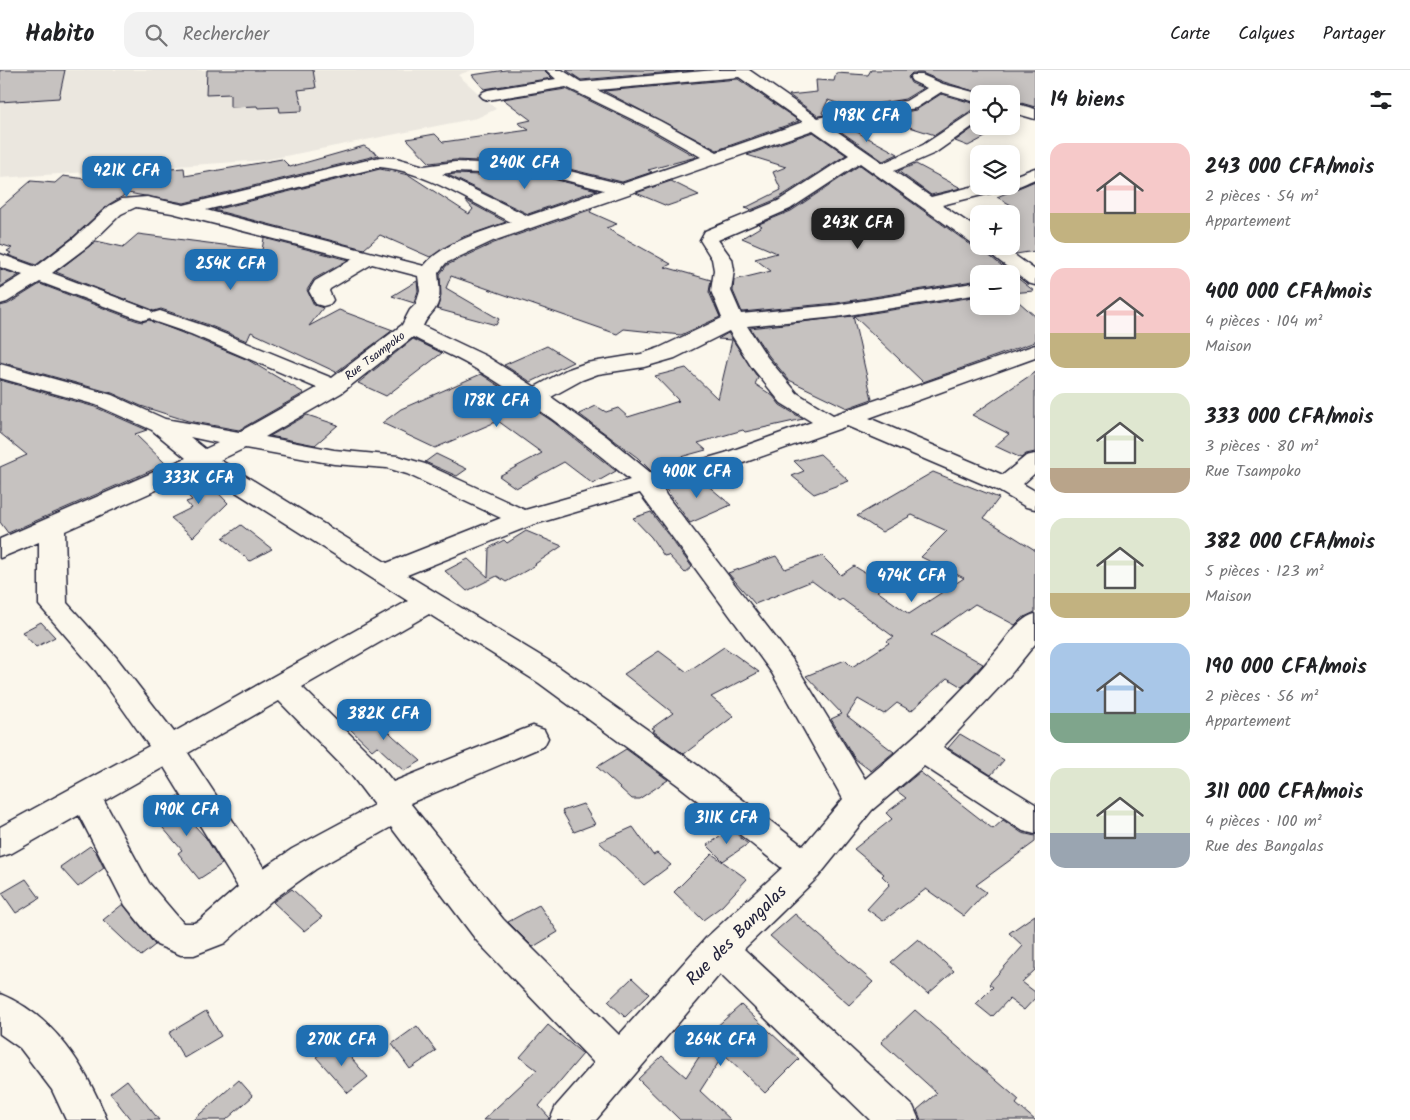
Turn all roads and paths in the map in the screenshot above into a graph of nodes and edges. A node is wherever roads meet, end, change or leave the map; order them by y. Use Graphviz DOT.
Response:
graph roads {
  1 [pos="553,70"];
  2 [pos="741,71"];
  3 [pos="917,78"];
  4 [pos="574,85"];
  5 [pos="938,87"];
  6 [pos="488,95"];
  7 [pos="970,96"];
  8 [pos="1020,110"];
  9 [pos="1035,114"];
  10 [pos="970,121"];
  11 [pos="814,124"];
  12 [pos="859,156"];
  13 [pos="715,158"];
  14 [pos="882,170"];
  15 [pos="423,171"];
  16 [pos="1035,173"];
  17 [pos="1020,179"];
  18 [pos="1020,184"];
  19 [pos="1035,188"];
  20 [pos="624,190"];
  21 [pos="970,192"];
  22 [pos="928,203"];
  23 [pos="183,210"];
  24 [pos="528,223"];
  25 [pos="970,233"];
  26 [pos="1002,255"];
  27 [pos="370,257"];
  28 [pos="0,260"];
  29 [pos="428,273"];
  30 [pos="38,274"];
  31 [pos="1035,279"];
  32 [pos="1020,282"];
  33 [pos="970,289"];
  34 [pos="0,298"];
  35 [pos="323,300"];
  36 [pos="732,321"];
  37 [pos="411,328"];
  38 [pos="1035,351"];
  39 [pos="0,371"];
  40 [pos="334,387"];
  41 [pos="535,397"];
  42 [pos="838,420"];
  43 [pos="160,425"];
  44 [pos="245,439"];
  45 [pos="202,459"];
  46 [pos="1035,461"];
  47 [pos="648,483"];
  48 [pos="1006,485"];
  49 [pos="1035,501"];
  50 [pos="523,519"];
  51 [pos="52,527"];
  52 [pos="0,549"];
  53 [pos="384,574"];
  54 [pos="430,601"];
  55 [pos="1035,624"];
  56 [pos="281,685"];
  57 [pos="533,738"];
  58 [pos="169,749"];
  59 [pos="922,749"];
  60 [pos="85,796"];
  61 [pos="861,801"];
  62 [pos="391,803"];
  63 [pos="1035,821"];
  64 [pos="0,843"];
  65 [pos="806,867"];
  66 [pos="259,890"];
  67 [pos="719,949"];
  68 [pos="0,1012"];
  69 [pos="621,1063"];
  70 [pos="87,1120"];
  71 [pos="570,1120"];
  72 [pos="899,1120"];
  1 -- 4 [label="street"];
  2 -- 4 [label="street"];
  2 -- 11 [label="street"];
  3 -- 5 [label="street"];
  4 -- 6 [label="street"];
  4 -- 13 [label="street"];
  5 -- 7 [label="street"];
  5 -- 11 [label="street"];
  8 -- 9 [label="street"];
  10 -- 14 [label="street"];
  11 -- 12 [label="street"];
  11 -- 13 [label="street"];
  12 -- 14 [label="street"];
  12 -- 36 [label="street"];
  13 -- 20 [label="street"];
  14 -- 22 [label="street"];
  15 -- 20 [label="street"];
  15 -- 23 [label="street"];
  15 -- 24 [label="street"];
  16 -- 17 [label="street"];
  18 -- 19 [label="street"];
  20 -- 24 [label="street"];
  21 -- 22 [label="street"];
  22 -- 25 [label="street"];
  23 -- 27 [label="street"];
  23 -- 30 [label="street"];
  24 -- 29 [label="street"];
  26 -- 31 [label="street"];
  27 -- 29 [label="street"];
  27 -- 35 [label="street"];
  28 -- 30 [label="street"];
  29 -- 37 [label="street, Rue Tsampoko"];
  30 -- 34 [label="street"];
  30 -- 40 [label="street, Rue Tsampoko"];
  31 -- 32 [label="street"];
  33 -- 36 [label="street"];
  36 -- 41 [label="street"];
  36 -- 42 [label="street"];
  37 -- 40 [label="street, Rue Tsampoko"];
  37 -- 41 [label="street"];
  38 -- 42 [label="street"];
  39 -- 43 [label="street"];
  40 -- 44 [label="street"];
  41 -- 47 [label="street"];
  42 -- 47 [label="street"];
  42 -- 48 [label="street"];
  43 -- 44 [label="street"];
  43 -- 45 [label="street"];
  44 -- 45 [label="street"];
  44 -- 50 [label="street"];
  45 -- 51 [label="street"];
  45 -- 53 [label="street"];
  46 -- 48 [label="street"];
  47 -- 50 [label="street"];
  47 -- 61 [label="street"];
  48 -- 49 [label="street"];
  50 -- 53 [label="street"];
  51 -- 52 [label="street"];
  51 -- 58 [label="street"];
  53 -- 54 [label="street"];
  54 -- 56 [label="street"];
  54 -- 65 [label="street"];
  55 -- 59 [label="street, Rue des Bangalas"];
  56 -- 58 [label="street"];
  56 -- 62 [label="street"];
  57 -- 62 [label="street"];
  58 -- 60 [label="street"];
  58 -- 66 [label="street"];
  59 -- 61 [label="street, Rue des Bangalas"];
  59 -- 63 [label="street"];
  60 -- 64 [label="street"];
  60 -- 66 [label="street"];
  61 -- 65 [label="street, Rue des Bangalas"];
  62 -- 66 [label="street"];
  62 -- 69 [label="street"];
  65 -- 67 [label="street, Rue des Bangalas"];
  67 -- 69 [label="street, Rue des Bangalas"];
  67 -- 72 [label="street"];
  68 -- 70 [label="street"];
  69 -- 71 [label="street, Rue des Bangalas"];
}
